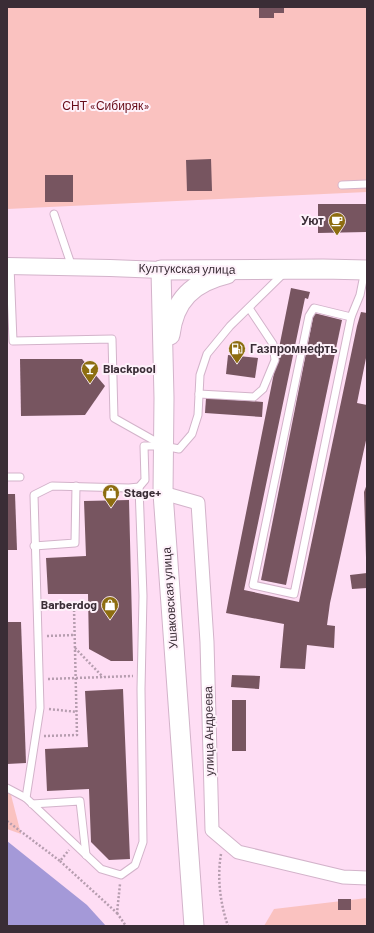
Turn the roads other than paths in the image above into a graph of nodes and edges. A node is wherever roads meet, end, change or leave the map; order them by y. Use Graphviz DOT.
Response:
graph roads {
  1 [pos="367,184"];
  2 [pos="342,185"];
  3 [pos="54,214"];
  4 [pos="9,266"];
  5 [pos="72,267"];
  6 [pos="288,269"];
  7 [pos="161,270"];
  8 [pos="246,270"];
  9 [pos="366,270"];
  10 [pos="249,308"];
  11 [pos="351,317"];
  12 [pos="199,394"];
  13 [pos="164,398"];
  14 [pos="164,446"];
  15 [pos="7,477"];
  16 [pos="20,477"];
  17 [pos="76,486"];
  18 [pos="139,487"];
  19 [pos="163,493"];
  20 [pos="34,546"];
  21 [pos="7,788"];
  22 [pos="29,801"];
  23 [pos="86,855"];
  24 [pos="367,878"];
  25 [pos="194,926"];
  1 -- 2 [label="lane"];
  3 -- 5 [label="lane"];
  4 -- 5 [label="street, Култукская улица"];
  4 -- 14 [label="lane"];
  5 -- 7 [label="street, Култукская улица"];
  6 -- 8 [label="main road, Култукская улица"];
  6 -- 9 [label="main road, Култукская улица"];
  6 -- 10 [label="lane"];
  7 -- 8 [label="main road, Култукская улица"];
  7 -- 13 [label="main road, Ушаковская улица"];
  8 -- 13 [label="main road"];
  9 -- 11 [label="lane"];
  10 -- 12 [label="lane"];
  10 -- 12 [label="lane"];
  11 -- 11 [label="lane"];
  12 -- 14 [label="lane"];
  13 -- 14 [label="main road, Ушаковская улица"];
  14 -- 18 [label="lane"];
  14 -- 19 [label="main road, Ушаковская улица"];
  15 -- 16 [label="lane"];
  17 -- 18 [label="lane"];
  17 -- 20 [label="lane"];
  17 -- 20 [label="lane"];
  18 -- 23 [label="lane"];
  19 -- 24 [label="street, улица Андреева"];
  19 -- 25 [label="main road, Ушаковская улица"];
  20 -- 22 [label="lane"];
  21 -- 22 [label="lane"];
  22 -- 23 [label="lane"];
  22 -- 23 [label="lane"];
}
